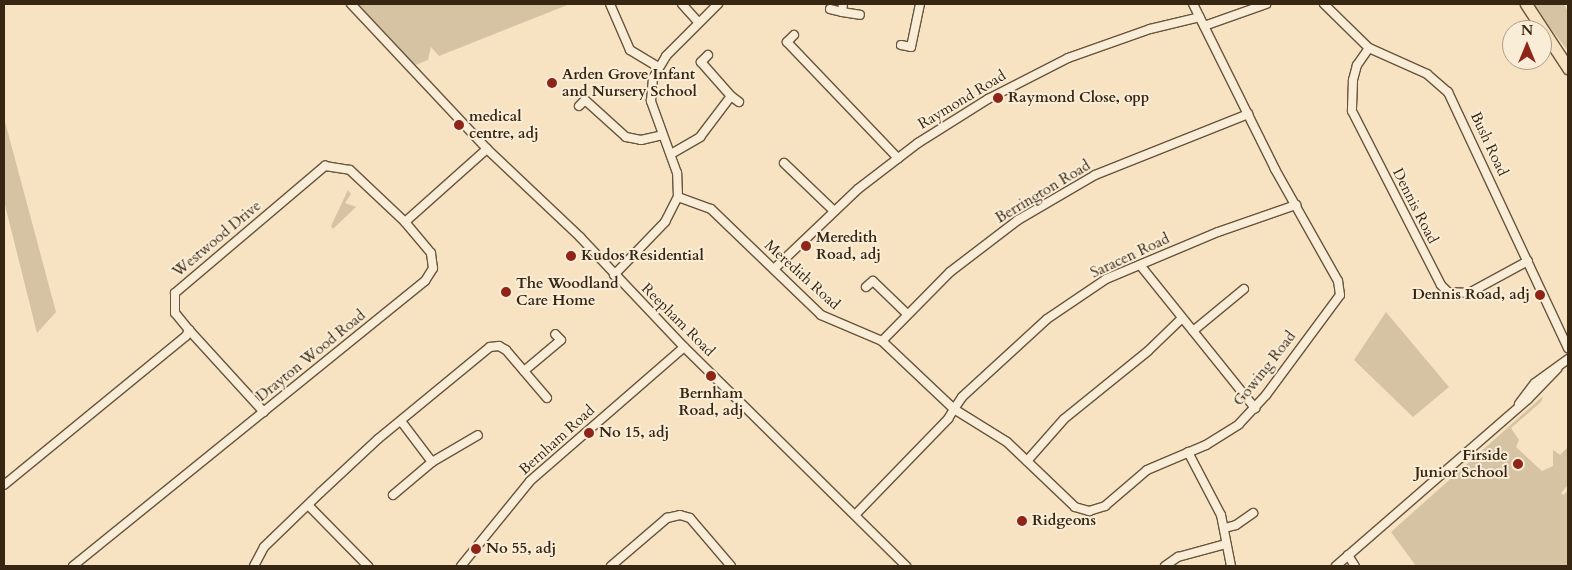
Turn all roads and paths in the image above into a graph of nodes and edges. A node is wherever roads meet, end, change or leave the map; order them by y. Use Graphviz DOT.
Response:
graph roads {
  1 [pos="351,4"];
  2 [pos="610,4"];
  3 [pos="682,4"];
  4 [pos="718,4"];
  5 [pos="920,4"];
  6 [pos="1193,4"];
  7 [pos="1266,4"];
  8 [pos="1324,4"];
  9 [pos="1526,4"];
  10 [pos="843,8"];
  11 [pos="830,9"];
  12 [pos="860,15"];
  13 [pos="1200,17"];
  14 [pos="699,22"];
  15 [pos="1204,26"];
  16 [pos="794,35"];
  17 [pos="787,42"];
  18 [pos="901,45"];
  19 [pos="911,47"];
  20 [pos="921,48"];
  21 [pos="1369,48"];
  22 [pos="781,50"];
  23 [pos="694,55"];
  24 [pos="708,55"];
  25 [pos="701,62"];
  26 [pos="658,67"];
  27 [pos="1568,68"];
  28 [pos="579,94"];
  29 [pos="731,96"];
  30 [pos="739,102"];
  31 [pos="1248,114"];
  32 [pos="662,135"];
  33 [pos="487,149"];
  34 [pos="671,154"];
  35 [pos="898,158"];
  36 [pos="784,163"];
  37 [pos="678,197"];
  38 [pos="1296,205"];
  39 [pos="834,211"];
  40 [pos="405,222"];
  41 [pos="1528,260"];
  42 [pos="1140,265"];
  43 [pos="774,269"];
  44 [pos="867,274"];
  45 [pos="614,275"];
  46 [pos="873,281"];
  47 [pos="866,288"];
  48 [pos="1244,289"];
  49 [pos="907,314"];
  50 [pos="1182,318"];
  51 [pos="189,330"];
  52 [pos="1193,331"];
  53 [pos="555,334"];
  54 [pos="882,341"];
  55 [pos="684,347"];
  56 [pos="1568,348"];
  57 [pos="1568,359"];
  58 [pos="524,371"];
  59 [pos="547,398"];
  60 [pos="1256,408"];
  61 [pos="954,409"];
  62 [pos="264,412"];
  63 [pos="401,421"];
  64 [pos="478,435"];
  65 [pos="1188,452"];
  66 [pos="1027,461"];
  67 [pos="432,462"];
  68 [pos="4,485"];
  69 [pos="393,495"];
  70 [pos="308,506"];
  71 [pos="1253,513"];
  72 [pos="855,515"];
  73 [pos="1225,528"];
  74 [pos="1226,544"];
  75 [pos="1348,555"];
  76 [pos="73,566"];
  77 [pos="254,566"];
  78 [pos="368,566"];
  79 [pos="461,566"];
  80 [pos="611,566"];
  81 [pos="731,566"];
  82 [pos="906,566"];
  83 [pos="1165,566"];
  84 [pos="1231,566"];
  85 [pos="1336,566"];
  86 [pos="1355,566"];
  1 -- 33 [label="street, Reepham Road"];
  2 -- 26 [label="street"];
  3 -- 14 [label="street"];
  4 -- 14 [label="street"];
  5 -- 19 [label="street"];
  6 -- 13 [label="street, Gowing Road"];
  7 -- 15 [label="street"];
  8 -- 21 [label="street, Bush Road"];
  9 -- 27 [label="highway"];
  10 -- 11 [label="street"];
  10 -- 12 [label="street"];
  13 -- 15 [label="street, Gowing Road"];
  13 -- 35 [label="street, Raymond Road"];
  14 -- 26 [label="street"];
  15 -- 31 [label="street, Gowing Road"];
  16 -- 17 [label="street"];
  17 -- 22 [label="street"];
  17 -- 35 [label="street"];
  18 -- 19 [label="street"];
  19 -- 20 [label="street"];
  21 -- 41 [label="street, Bush Road"];
  21 -- 41 [label="street, Dennis Road"];
  23 -- 25 [label="street"];
  24 -- 25 [label="street"];
  25 -- 29 [label="street"];
  26 -- 32 [label="street"];
  28 -- 32 [label="street"];
  29 -- 30 [label="street"];
  29 -- 34 [label="street"];
  31 -- 38 [label="street, Gowing Road"];
  31 -- 49 [label="street, Berrington Road"];
  32 -- 34 [label="street"];
  33 -- 40 [label="street"];
  33 -- 45 [label="street, Reepham Road"];
  34 -- 37 [label="street"];
  35 -- 39 [label="street, Raymond Road"];
  36 -- 39 [label="street"];
  37 -- 43 [label="street, Meredith Road"];
  37 -- 45 [label="street"];
  38 -- 42 [label="street, Saracen Road"];
  38 -- 60 [label="street, Gowing Road"];
  39 -- 43 [label="street, Raymond Road"];
  40 -- 51 [label="street, Westwood Drive"];
  40 -- 62 [label="street, Drayton Wood Road"];
  41 -- 56 [label="street, Bush Road"];
  42 -- 50 [label="street"];
  42 -- 61 [label="street, Saracen Road"];
  43 -- 54 [label="street, Meredith Road"];
  44 -- 46 [label="street"];
  45 -- 55 [label="street, Reepham Road"];
  46 -- 47 [label="street"];
  46 -- 49 [label="street"];
  48 -- 52 [label="street"];
  49 -- 54 [label="street, Berrington Road"];
  50 -- 52 [label="street"];
  50 -- 66 [label="street"];
  51 -- 62 [label="street, Westwood Drive"];
  51 -- 68 [label="street"];
  52 -- 60 [label="street"];
  53 -- 58 [label="street"];
  54 -- 61 [label="street, Meredith Road"];
  55 -- 72 [label="street, Reepham Road"];
  55 -- 79 [label="street, Bernham Road"];
  57 -- 75 [label="street"];
  58 -- 59 [label="street"];
  58 -- 63 [label="street"];
  60 -- 65 [label="street, Gowing Road"];
  61 -- 66 [label="street, Gowing Road"];
  61 -- 72 [label="street"];
  62 -- 76 [label="street, Drayton Wood Road"];
  63 -- 67 [label="street"];
  63 -- 70 [label="street"];
  64 -- 67 [label="street"];
  65 -- 66 [label="street, Gowing Road"];
  65 -- 73 [label="street"];
  67 -- 69 [label="street"];
  70 -- 77 [label="street"];
  70 -- 78 [label="street"];
  71 -- 73 [label="street"];
  72 -- 82 [label="street, Reepham Road"];
  73 -- 74 [label="street"];
  74 -- 83 [label="street"];
  74 -- 84 [label="street"];
  75 -- 85 [label="street"];
  75 -- 86 [label="street"];
  80 -- 81 [label="street"];
}
